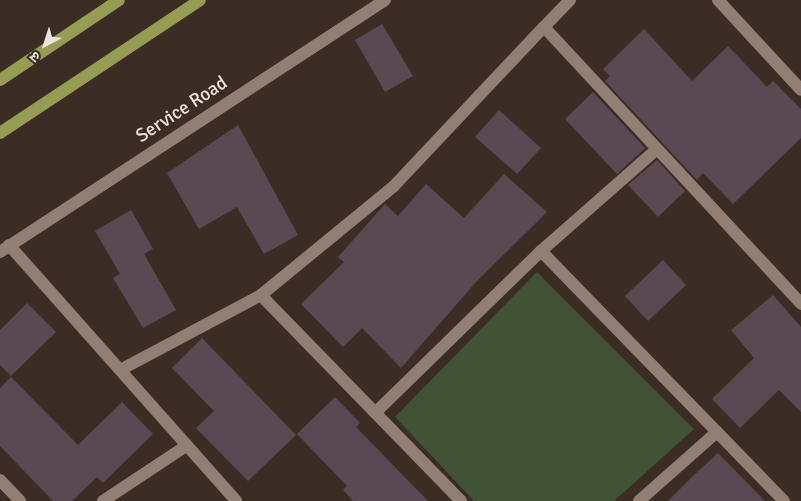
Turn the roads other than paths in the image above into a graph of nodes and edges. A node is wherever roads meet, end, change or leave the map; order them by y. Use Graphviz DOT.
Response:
graph roads {
  1 [pos="119,0"];
  2 [pos="200,0"];
  3 [pos="385,0"];
  4 [pos="570,0"];
  5 [pos="718,0"];
  6 [pos="544,27"];
  7 [pos="0,80"];
  8 [pos="801,90"];
  9 [pos="0,133"];
  10 [pos="657,149"];
  11 [pos="4,248"];
  12 [pos="541,251"];
  13 [pos="261,295"];
  14 [pos="801,304"];
  15 [pos="122,369"];
  16 [pos="376,412"];
  17 [pos="717,432"];
  18 [pos="186,446"];
  19 [pos="0,480"];
  20 [pos="20,501"];
  21 [pos="103,501"];
  22 [pos="236,501"];
  23 [pos="460,501"];
  24 [pos="639,501"];
  25 [pos="784,501"];
  1 -- 7 [label="main road"];
  2 -- 9 [label="main road"];
  3 -- 11 [label="street, Service Road"];
  4 -- 6 [label="street"];
  5 -- 8 [label="street"];
  6 -- 10 [label="street"];
  6 -- 13 [label="street"];
  10 -- 12 [label="street"];
  10 -- 14 [label="street"];
  11 -- 15 [label="street"];
  12 -- 16 [label="street"];
  12 -- 17 [label="street"];
  13 -- 15 [label="street"];
  13 -- 16 [label="street"];
  15 -- 18 [label="street"];
  16 -- 23 [label="street"];
  17 -- 24 [label="street"];
  17 -- 25 [label="street"];
  18 -- 21 [label="street"];
  18 -- 22 [label="street"];
  19 -- 20 [label="street"];
}
